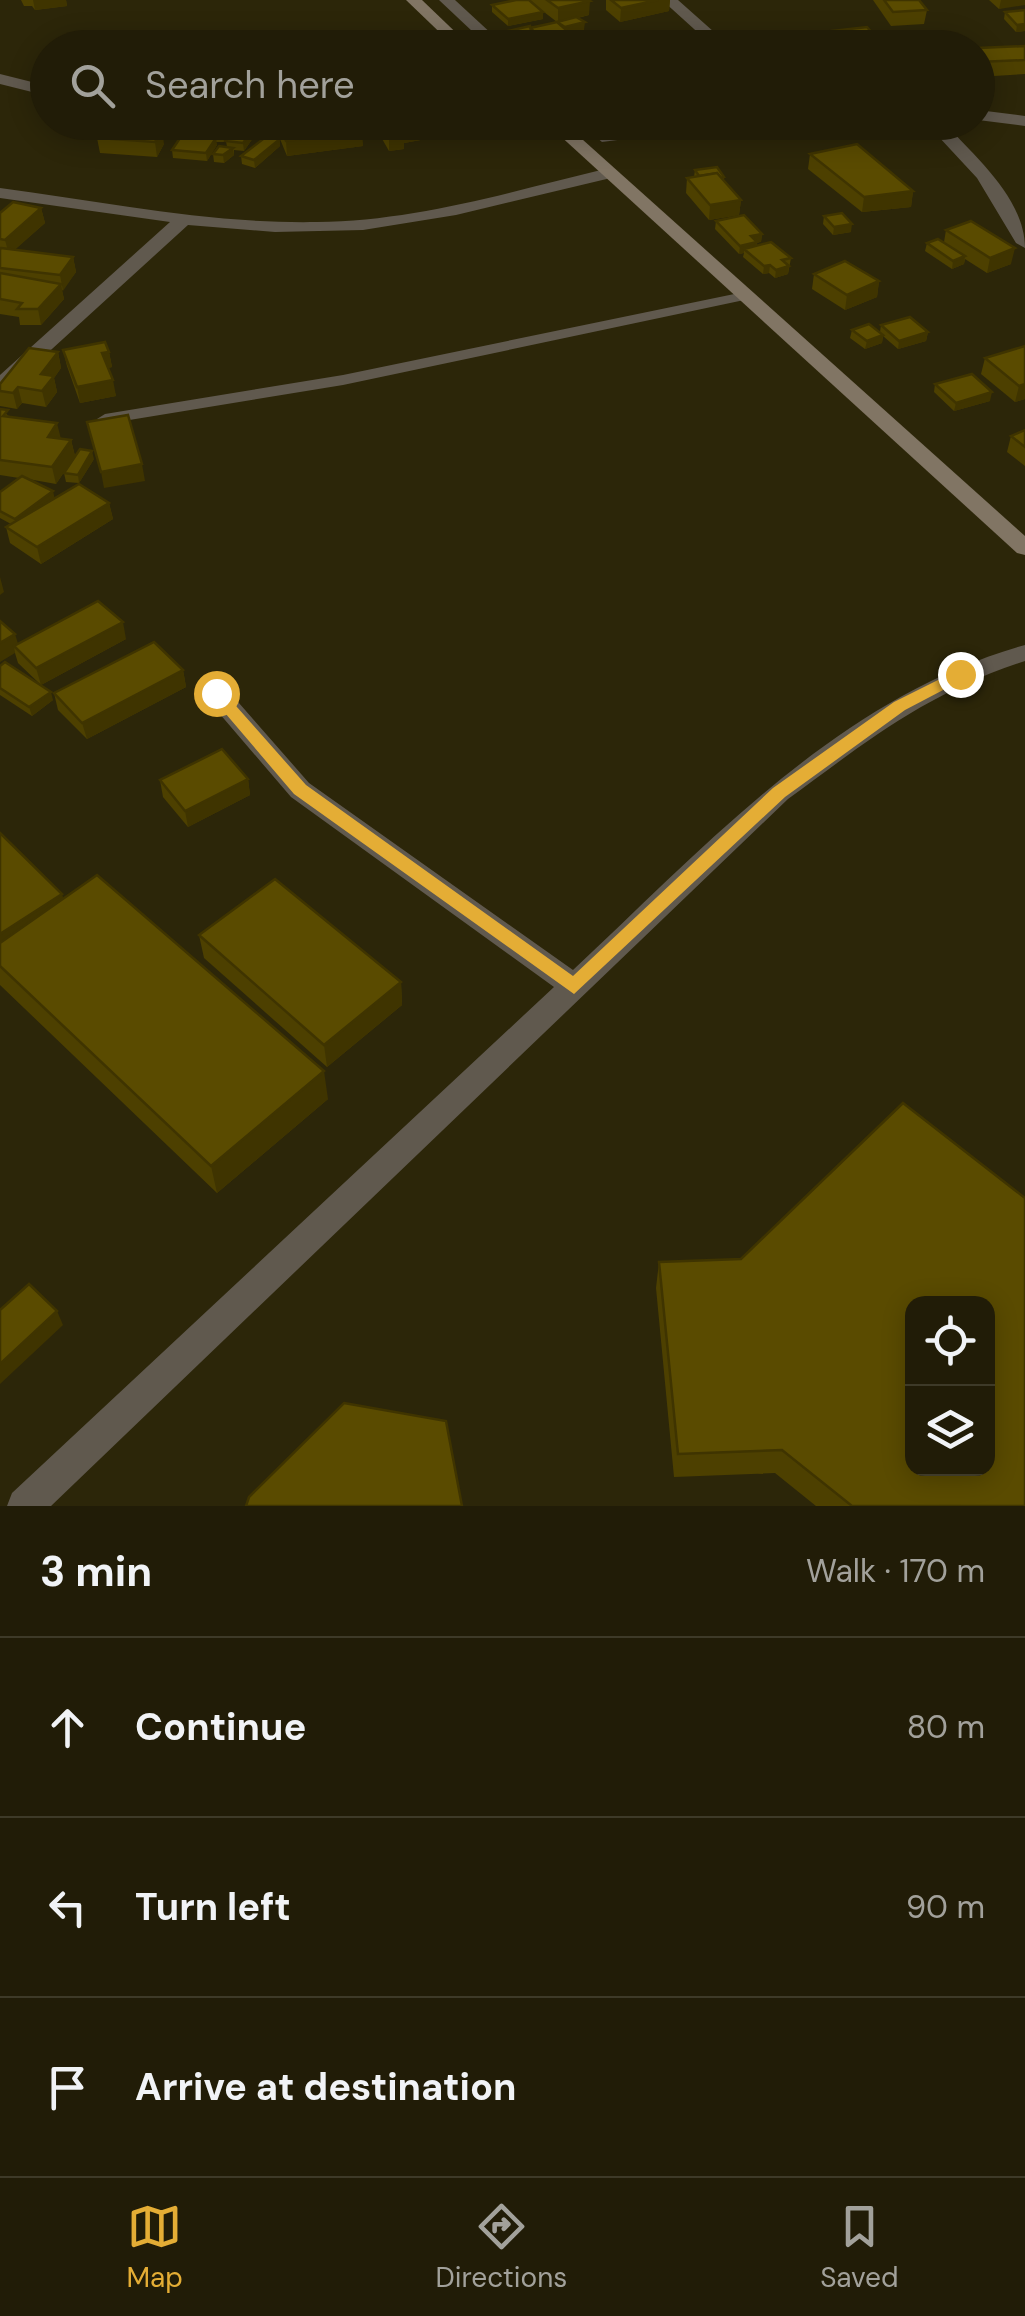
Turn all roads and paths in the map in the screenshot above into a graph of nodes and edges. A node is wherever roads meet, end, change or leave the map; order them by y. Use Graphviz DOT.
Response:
graph roads {
  1 [pos="413,0"];
  2 [pos="446,0"];
  3 [pos="669,0"];
  4 [pos="445,30"];
  5 [pos="480,30"];
  6 [pos="705,30"];
  7 [pos="0,80"];
  8 [pos="30,87"];
  9 [pos="995,117"];
  10 [pos="1025,121"];
  11 [pos="573,140"];
  12 [pos="951,140"];
  13 [pos="609,173"];
  14 [pos="0,193"];
  15 [pos="186,217"];
  16 [pos="1025,244"];
  17 [pos="744,296"];
  18 [pos="0,386"];
  19 [pos="93,421"];
  20 [pos="1025,548"];
  21 [pos="1025,653"];
  22 [pos="216,693"];
  23 [pos="574,986"];
  24 [pos="25,1506"];
  1 -- 4 [label="main road"];
  2 -- 5 [label="street"];
  3 -- 6 [label="street"];
  7 -- 8 [label="street"];
  9 -- 10 [label="street"];
  11 -- 13 [label="main road"];
  12 -- 16 [label="street"];
  13 -- 15 [label="street"];
  13 -- 17 [label="main road"];
  14 -- 15 [label="street"];
  15 -- 18 [label="street"];
  17 -- 19 [label="lane"];
  17 -- 20 [label="main road"];
  21 -- 23 [label="street"];
  22 -- 23 [label="street"];
  23 -- 24 [label="street"];
}
